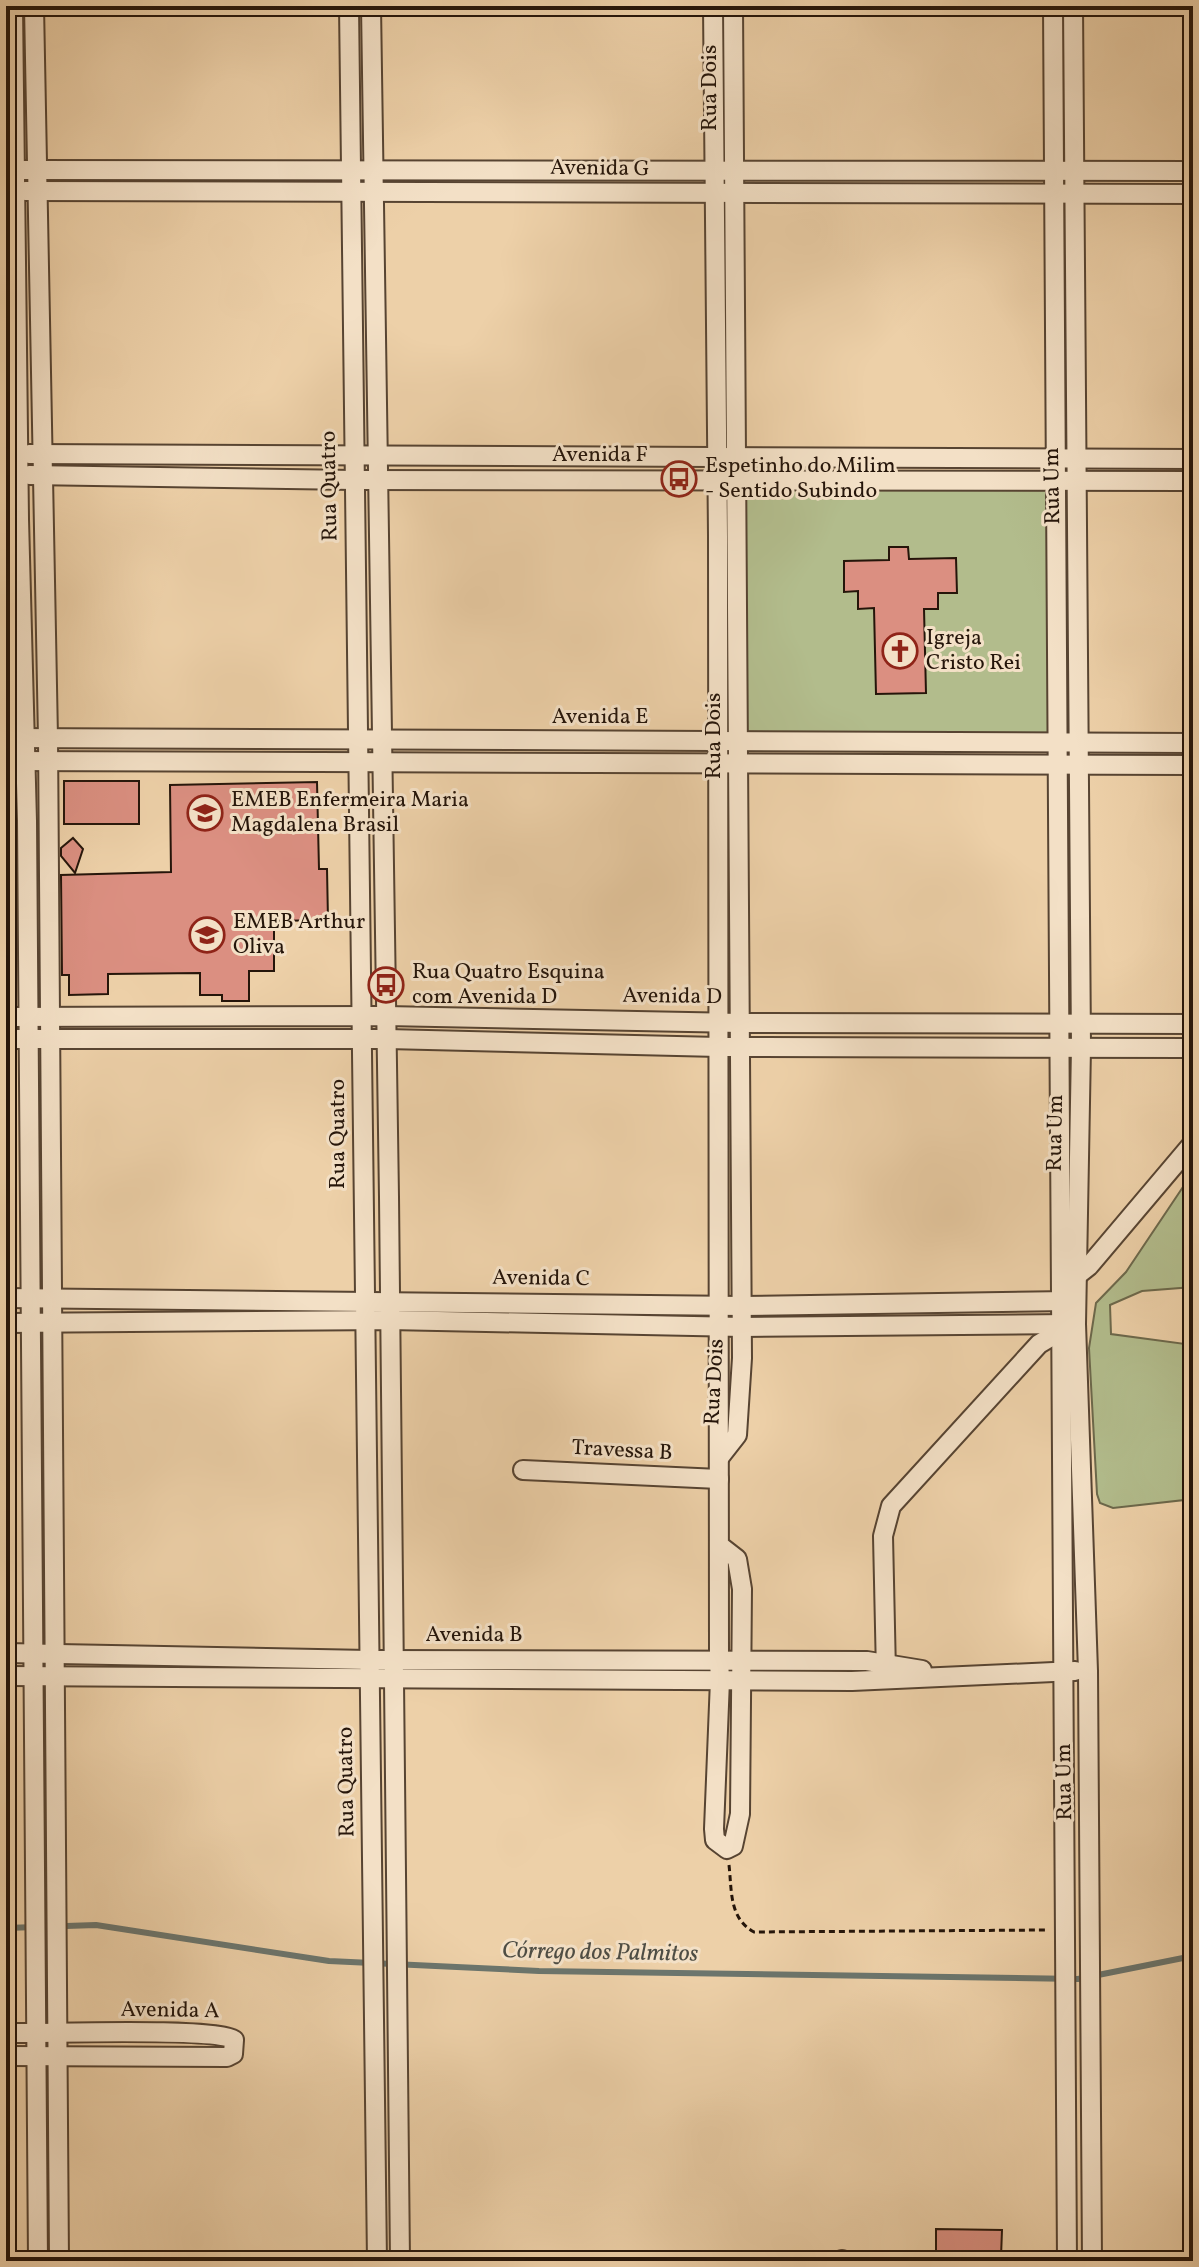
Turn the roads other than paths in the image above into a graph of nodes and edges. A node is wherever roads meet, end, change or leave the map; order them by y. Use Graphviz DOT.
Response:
graph roads {
  1 [pos="13,6"];
  2 [pos="34,6"];
  3 [pos="713,6"];
  4 [pos="733,6"];
  5 [pos="1053,6"];
  6 [pos="1073,6"];
  7 [pos="371,12"];
  8 [pos="349,13"];
  9 [pos="11,169"];
  10 [pos="374,169"];
  11 [pos="36,170"];
  12 [pos="350,170"];
  13 [pos="513,170"];
  14 [pos="1054,171"];
  15 [pos="1158,171"];
  16 [pos="1193,171"];
  17 [pos="714,172"];
  18 [pos="734,172"];
  19 [pos="873,172"];
  20 [pos="1074,172"];
  21 [pos="350,190"];
  22 [pos="11,191"];
  23 [pos="374,191"];
  24 [pos="37,192"];
  25 [pos="515,192"];
  26 [pos="1160,193"];
  27 [pos="714,194"];
  28 [pos="1074,194"];
  29 [pos="1193,194"];
  30 [pos="734,195"];
  31 [pos="872,195"];
  32 [pos="1054,195"];
  33 [pos="375,247"];
  34 [pos="351,248"];
  35 [pos="12,454"];
  36 [pos="40,454"];
  37 [pos="376,456"];
  38 [pos="354,457"];
  39 [pos="736,457"];
  40 [pos="717,458"];
  41 [pos="1076,458"];
  42 [pos="1193,459"];
  43 [pos="1056,460"];
  44 [pos="41,475"];
  45 [pos="12,476"];
  46 [pos="376,479"];
  47 [pos="736,479"];
  48 [pos="354,480"];
  49 [pos="717,480"];
  50 [pos="1057,481"];
  51 [pos="1077,481"];
  52 [pos="1193,481"];
  53 [pos="6,738"];
  54 [pos="26,738"];
  55 [pos="48,738"];
  56 [pos="358,741"];
  57 [pos="381,741"];
  58 [pos="738,741"];
  59 [pos="718,742"];
  60 [pos="896,742"];
  61 [pos="1058,743"];
  62 [pos="1079,743"];
  63 [pos="1158,743"];
  64 [pos="1193,743"];
  65 [pos="6,761"];
  66 [pos="26,761"];
  67 [pos="48,761"];
  68 [pos="359,762"];
  69 [pos="382,762"];
  70 [pos="718,764"];
  71 [pos="738,764"];
  72 [pos="896,764"];
  73 [pos="1058,765"];
  74 [pos="1079,765"];
  75 [pos="1159,765"];
  76 [pos="1193,765"];
  77 [pos="363,1016"];
  78 [pos="386,1016"];
  79 [pos="6,1017"];
  80 [pos="26,1017"];
  81 [pos="47,1017"];
  82 [pos="719,1022"];
  83 [pos="740,1023"];
  84 [pos="1080,1023"];
  85 [pos="1059,1024"];
  86 [pos="1193,1024"];
  87 [pos="6,1039"];
  88 [pos="47,1039"];
  89 [pos="387,1039"];
  90 [pos="26,1040"];
  91 [pos="362,1040"];
  92 [pos="719,1047"];
  93 [pos="740,1047"];
  94 [pos="1059,1047"];
  95 [pos="1081,1047"];
  96 [pos="1193,1048"];
  97 [pos="1193,1143"];
  98 [pos="1068,1291"];
  99 [pos="6,1298"];
  100 [pos="29,1298"];
  101 [pos="51,1299"];
  102 [pos="259,1300"];
  103 [pos="389,1300"];
  104 [pos="363,1301"];
  105 [pos="719,1305"];
  106 [pos="742,1306"];
  107 [pos="364,1320"];
  108 [pos="389,1320"];
  109 [pos="261,1321"];
  110 [pos="6,1323"];
  111 [pos="30,1323"];
  112 [pos="51,1324"];
  113 [pos="719,1326"];
  114 [pos="742,1327"];
  115 [pos="1067,1328"];
  116 [pos="719,1458"];
  117 [pos="523,1470"];
  118 [pos="719,1479"];
  119 [pos="719,1545"];
  120 [pos="6,1653"];
  121 [pos="35,1653"];
  122 [pos="55,1653"];
  123 [pos="252,1657"];
  124 [pos="392,1659"];
  125 [pos="369,1660"];
  126 [pos="719,1660"];
  127 [pos="743,1660"];
  128 [pos="886,1671"];
  129 [pos="1064,1671"];
  130 [pos="1088,1671"];
  131 [pos="6,1676"];
  132 [pos="35,1676"];
  133 [pos="56,1676"];
  134 [pos="252,1679"];
  135 [pos="392,1680"];
  136 [pos="720,1680"];
  137 [pos="742,1680"];
  138 [pos="369,1681"];
  139 [pos="6,2033"];
  140 [pos="38,2034"];
  141 [pos="58,2034"];
  142 [pos="6,2056"];
  143 [pos="38,2057"];
  144 [pos="58,2057"];
  145 [pos="397,2058"];
  146 [pos="375,2059"];
  147 [pos="38,2261"];
  148 [pos="59,2261"];
  149 [pos="377,2261"];
  150 [pos="400,2261"];
  151 [pos="1067,2261"];
  152 [pos="1092,2261"];
  1 -- 9 [label="street"];
  2 -- 11 [label="street"];
  3 -- 17 [label="street, Rua Dois"];
  4 -- 18 [label="street, Rua Dois"];
  5 -- 14 [label="street, Rua Um"];
  6 -- 20 [label="street, Rua Um"];
  7 -- 8 [label="street"];
  7 -- 10 [label="street, Rua Quatro"];
  8 -- 12 [label="street, Rua Quatro"];
  9 -- 11 [label="street, Avenida G"];
  9 -- 22 [label="street"];
  10 -- 12 [label="street, Avenida G"];
  10 -- 13 [label="street, Avenida G"];
  10 -- 23 [label="street, Rua Quatro"];
  11 -- 12 [label="street, Avenida G"];
  11 -- 24 [label="street"];
  12 -- 21 [label="street, Rua Quatro"];
  13 -- 17 [label="street, Avenida G"];
  13 -- 25 [label="street"];
  14 -- 19 [label="street, Avenida G"];
  14 -- 20 [label="street, Avenida G"];
  14 -- 32 [label="street, Rua Um"];
  15 -- 16 [label="street, Avenida G"];
  15 -- 20 [label="street, Avenida G"];
  15 -- 26 [label="street"];
  17 -- 18 [label="street, Avenida G"];
  17 -- 27 [label="street, Rua Dois"];
  18 -- 19 [label="street, Avenida G"];
  18 -- 30 [label="street, Rua Dois"];
  19 -- 31 [label="street"];
  20 -- 28 [label="street, Rua Um"];
  21 -- 23 [label="street, Avenida G"];
  21 -- 24 [label="street, Avenida G"];
  21 -- 34 [label="street, Rua Quatro"];
  22 -- 24 [label="street, Avenida G"];
  22 -- 35 [label="street"];
  23 -- 25 [label="street, Avenida G"];
  23 -- 33 [label="street, Rua Quatro"];
  24 -- 36 [label="street"];
  25 -- 27 [label="street, Avenida G"];
  26 -- 28 [label="street, Avenida G"];
  26 -- 29 [label="street, Avenida G"];
  27 -- 30 [label="street, Avenida G"];
  27 -- 40 [label="street, Rua Dois"];
  28 -- 32 [label="street, Avenida G"];
  28 -- 41 [label="street, Rua Um"];
  30 -- 31 [label="street, Avenida G"];
  30 -- 39 [label="street, Rua Dois"];
  31 -- 32 [label="street, Avenida G"];
  32 -- 43 [label="street, Rua Um"];
  33 -- 34 [label="street"];
  33 -- 37 [label="street, Rua Quatro"];
  34 -- 38 [label="street, Rua Quatro"];
  35 -- 36 [label="street, Avenida F"];
  35 -- 45 [label="street"];
  36 -- 38 [label="street, Avenida F"];
  36 -- 44 [label="street"];
  37 -- 38 [label="street, Avenida F"];
  37 -- 40 [label="street, Avenida F"];
  37 -- 46 [label="street, Rua Quatro"];
  38 -- 48 [label="street, Rua Quatro"];
  39 -- 40 [label="street, Avenida F"];
  39 -- 43 [label="street, Avenida F"];
  39 -- 47 [label="street, Rua Dois"];
  40 -- 49 [label="street, Rua Dois"];
  41 -- 42 [label="street, Avenida F"];
  41 -- 43 [label="street, Avenida F"];
  41 -- 51 [label="street, Rua Um"];
  43 -- 50 [label="street, Rua Um"];
  44 -- 45 [label="street, Avenida F"];
  44 -- 48 [label="street, Avenida F"];
  44 -- 55 [label="street"];
  45 -- 54 [label="street"];
  46 -- 48 [label="street, Avenida F"];
  46 -- 49 [label="street, Avenida F"];
  46 -- 57 [label="street, Rua Quatro"];
  47 -- 49 [label="street, Avenida F"];
  47 -- 50 [label="street, Avenida F"];
  47 -- 58 [label="street, Rua Dois"];
  48 -- 56 [label="street, Rua Quatro"];
  49 -- 59 [label="street, Rua Dois"];
  50 -- 51 [label="street, Avenida F"];
  50 -- 61 [label="street, Rua Um"];
  51 -- 52 [label="street, Avenida F"];
  51 -- 62 [label="street, Rua Um"];
  53 -- 54 [label="street, Avenida E"];
  54 -- 55 [label="street, Avenida E"];
  54 -- 66 [label="street"];
  55 -- 56 [label="street, Avenida E"];
  55 -- 67 [label="street"];
  56 -- 57 [label="street, Avenida E"];
  56 -- 68 [label="street, Rua Quatro"];
  57 -- 59 [label="street, Avenida E"];
  57 -- 69 [label="street, Rua Quatro"];
  58 -- 59 [label="street, Avenida E"];
  58 -- 60 [label="street, Avenida E"];
  58 -- 71 [label="street, Rua Dois"];
  59 -- 70 [label="street, Rua Dois"];
  60 -- 61 [label="street, Avenida E"];
  60 -- 72 [label="street"];
  61 -- 62 [label="street, Avenida E"];
  61 -- 73 [label="street, Rua Um"];
  62 -- 63 [label="street, Avenida E"];
  62 -- 74 [label="street, Rua Um"];
  63 -- 64 [label="street, Avenida E"];
  63 -- 75 [label="street"];
  65 -- 66 [label="street, Avenida E"];
  66 -- 67 [label="street, Avenida E"];
  66 -- 80 [label="street"];
  67 -- 68 [label="street, Avenida E"];
  67 -- 81 [label="street"];
  68 -- 69 [label="street, Avenida E"];
  68 -- 77 [label="street, Rua Quatro"];
  69 -- 70 [label="street, Avenida E"];
  69 -- 78 [label="street, Rua Quatro"];
  70 -- 71 [label="street, Avenida E"];
  70 -- 82 [label="street, Rua Dois"];
  71 -- 72 [label="street, Avenida E"];
  71 -- 83 [label="street, Rua Dois"];
  72 -- 73 [label="street, Avenida E"];
  73 -- 74 [label="street, Avenida E"];
  73 -- 85 [label="street, Rua Um"];
  74 -- 75 [label="street, Avenida E"];
  74 -- 84 [label="street, Rua Um"];
  75 -- 76 [label="street, Avenida E"];
  77 -- 78 [label="street, Avenida D"];
  77 -- 81 [label="street, Avenida D"];
  77 -- 91 [label="street, Rua Quatro"];
  78 -- 82 [label="street, Avenida D"];
  78 -- 89 [label="street, Rua Quatro"];
  79 -- 80 [label="street, Avenida D"];
  80 -- 81 [label="street, Avenida D"];
  80 -- 90 [label="street"];
  81 -- 88 [label="street"];
  82 -- 83 [label="street, Avenida D"];
  82 -- 92 [label="street, Rua Dois"];
  83 -- 85 [label="street, Avenida D"];
  83 -- 93 [label="street, Rua Dois"];
  84 -- 85 [label="street, Avenida D"];
  84 -- 86 [label="street, Avenida D"];
  84 -- 95 [label="street, Rua Um"];
  85 -- 94 [label="street, Rua Um"];
  87 -- 90 [label="street"];
  88 -- 90 [label="street"];
  88 -- 91 [label="street"];
  88 -- 101 [label="street"];
  89 -- 91 [label="street"];
  89 -- 92 [label="street"];
  89 -- 103 [label="street, Rua Quatro"];
  90 -- 100 [label="street"];
  91 -- 104 [label="street, Rua Quatro"];
  92 -- 93 [label="street"];
  92 -- 105 [label="street, Rua Dois"];
  93 -- 94 [label="street"];
  93 -- 106 [label="street, Rua Dois"];
  94 -- 95 [label="street"];
  94 -- 98 [label="street, Rua Um"];
  95 -- 96 [label="street"];
  95 -- 98 [label="street, Rua Um"];
  97 -- 98 [label="street"];
  98 -- 106 [label="street, Avenida C"];
  98 -- 115 [label="street, Rua Um"];
  99 -- 100 [label="street, Avenida C"];
  100 -- 101 [label="street, Avenida C"];
  100 -- 111 [label="street"];
  101 -- 102 [label="street, Avenida C"];
  101 -- 112 [label="street"];
  102 -- 104 [label="street, Avenida C"];
  102 -- 109 [label="street"];
  103 -- 104 [label="street, Avenida C"];
  103 -- 105 [label="street, Avenida C"];
  103 -- 108 [label="street, Rua Quatro"];
  104 -- 107 [label="street, Rua Quatro"];
  105 -- 106 [label="street, Avenida C"];
  105 -- 113 [label="street, Rua Dois"];
  106 -- 114 [label="street, Rua Dois"];
  107 -- 108 [label="street, Avenida C"];
  107 -- 109 [label="street, Avenida C"];
  107 -- 125 [label="street, Rua Quatro"];
  108 -- 113 [label="street, Avenida C"];
  108 -- 124 [label="street, Rua Quatro"];
  109 -- 112 [label="street, Avenida C"];
  110 -- 111 [label="street, Avenida C"];
  111 -- 112 [label="street, Avenida C"];
  111 -- 121 [label="street"];
  112 -- 122 [label="street"];
  113 -- 114 [label="street, Avenida C"];
  113 -- 116 [label="street, Rua Dois"];
  114 -- 115 [label="street, Avenida C"];
  114 -- 116 [label="street, Rua Dois"];
  115 -- 128 [label="street"];
  115 -- 129 [label="street, Rua Um"];
  115 -- 130 [label="street, Rua Um"];
  116 -- 118 [label="street, Rua Dois"];
  117 -- 118 [label="street, Travessa B"];
  118 -- 119 [label="street, Rua Dois"];
  119 -- 126 [label="street, Rua Dois"];
  119 -- 127 [label="street"];
  120 -- 121 [label="street, Avenida B"];
  121 -- 122 [label="street, Avenida B"];
  121 -- 132 [label="street"];
  122 -- 123 [label="street, Avenida B"];
  122 -- 133 [label="street"];
  123 -- 125 [label="street, Avenida B"];
  123 -- 134 [label="street"];
  124 -- 125 [label="street, Avenida B"];
  124 -- 126 [label="street, Avenida B"];
  124 -- 135 [label="street, Rua Quatro"];
  125 -- 138 [label="street, Rua Quatro"];
  126 -- 127 [label="street, Avenida B"];
  126 -- 136 [label="street, Rua Dois"];
  127 -- 128 [label="street, Avenida B"];
  127 -- 137 [label="street"];
  128 -- 129 [label="street, Avenida B"];
  128 -- 137 [label="street, Avenida B"];
  129 -- 130 [label="street, Avenida B"];
  129 -- 151 [label="street, Rua Um"];
  130 -- 152 [label="street, Rua Um"];
  131 -- 132 [label="street, Avenida B"];
  132 -- 133 [label="street, Avenida B"];
  132 -- 140 [label="street"];
  133 -- 134 [label="street, Avenida B"];
  133 -- 141 [label="street"];
  134 -- 138 [label="street, Avenida B"];
  135 -- 136 [label="street, Avenida B"];
  135 -- 138 [label="street, Avenida B"];
  135 -- 145 [label="street, Rua Quatro"];
  136 -- 137 [label="street, Avenida B"];
  136 -- 137 [label="street, Rua Dois"];
  138 -- 146 [label="street, Rua Quatro"];
  139 -- 140 [label="street, Avenida A"];
  140 -- 141 [label="street, Avenida A"];
  140 -- 143 [label="street"];
  141 -- 144 [label="street"];
  141 -- 144 [label="street, Avenida A"];
  142 -- 143 [label="street, Avenida A"];
  143 -- 144 [label="street, Avenida A"];
  143 -- 147 [label="street"];
  144 -- 148 [label="street"];
  145 -- 146 [label="street"];
  145 -- 150 [label="street, Rua Quatro"];
  146 -- 149 [label="street, Rua Quatro"];
}
